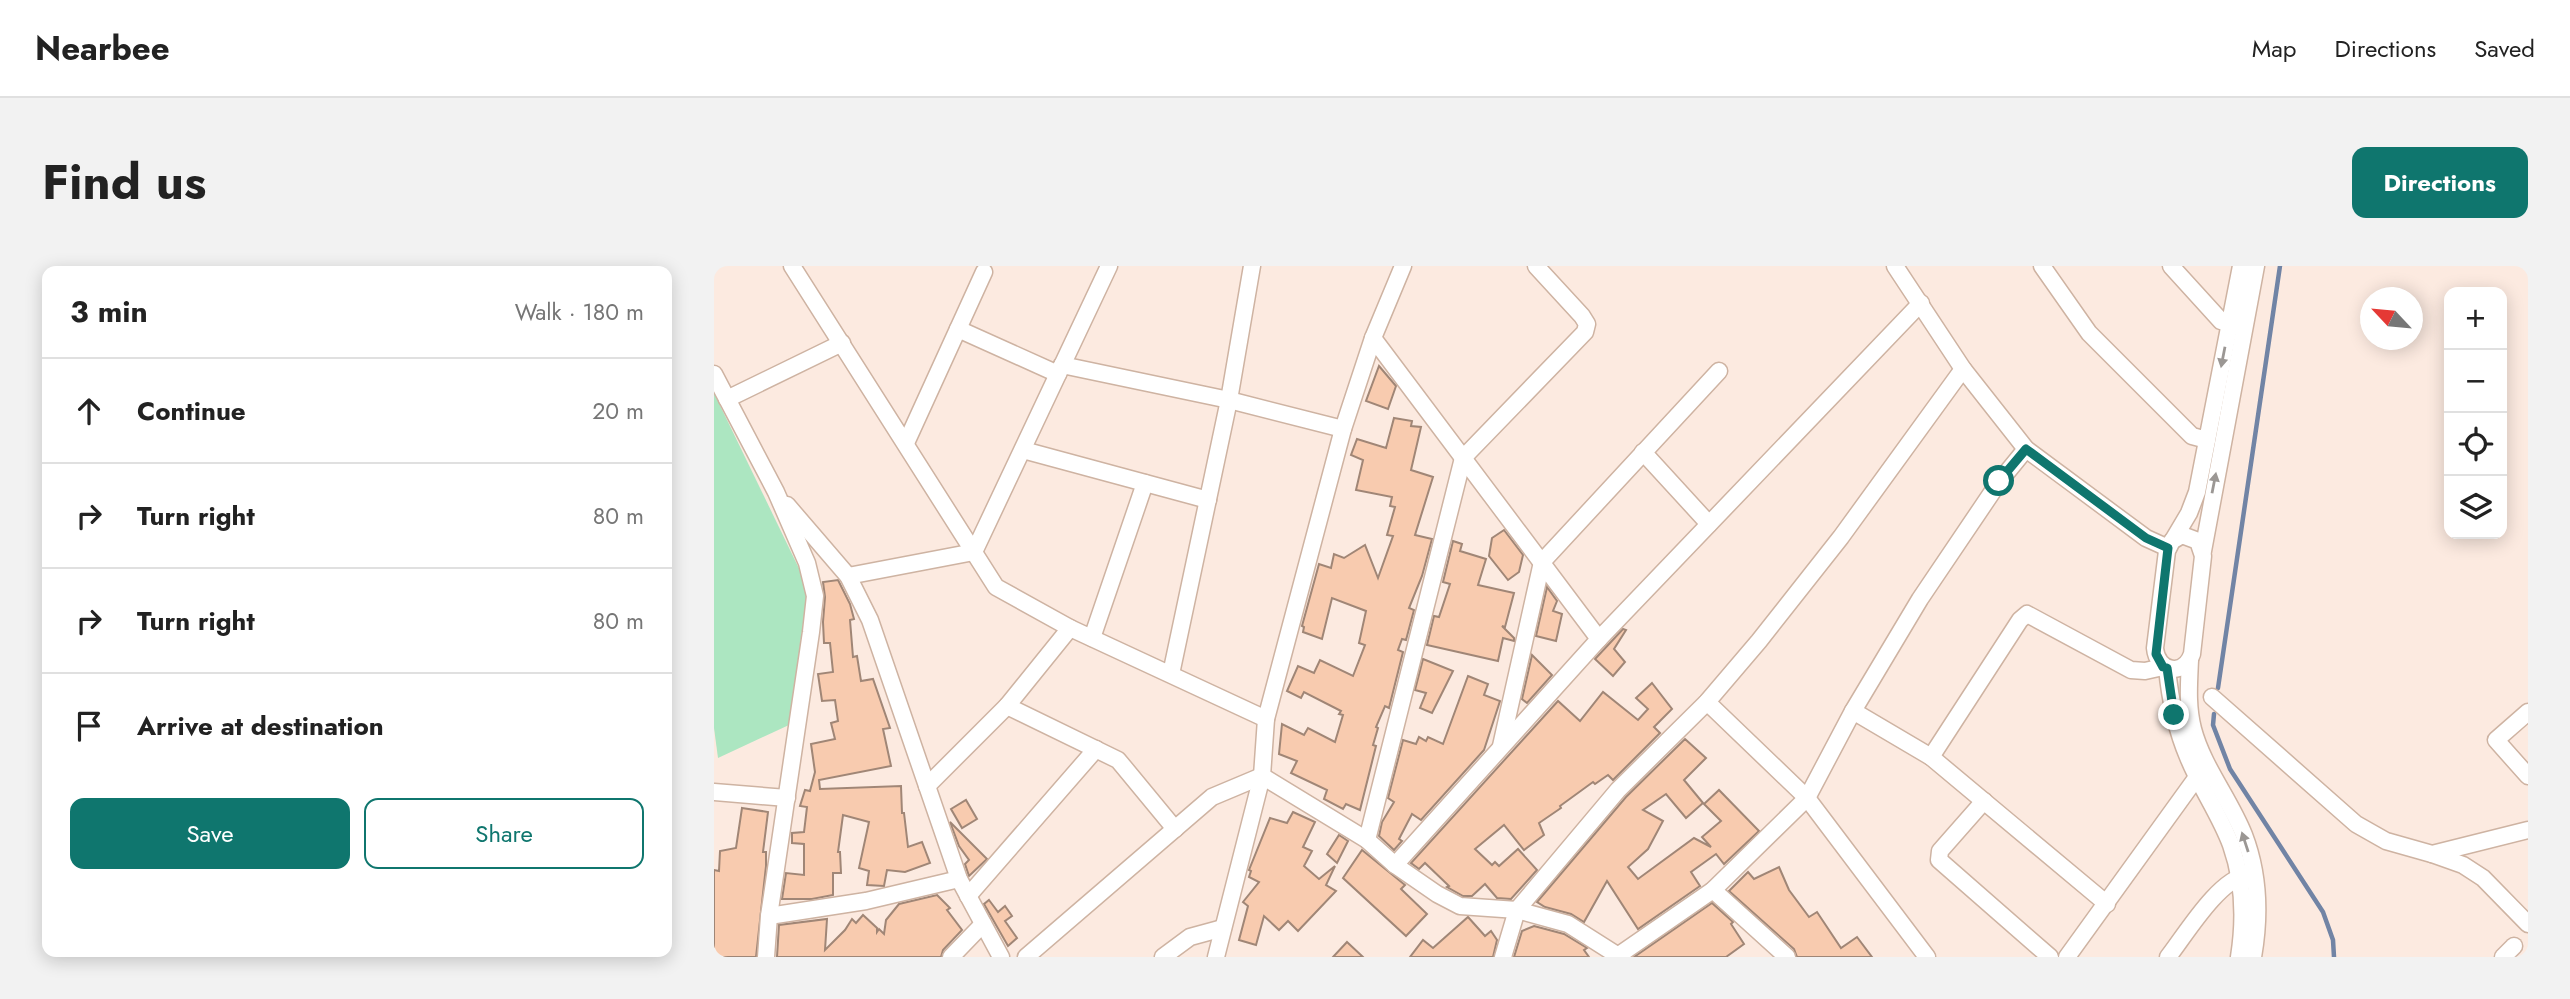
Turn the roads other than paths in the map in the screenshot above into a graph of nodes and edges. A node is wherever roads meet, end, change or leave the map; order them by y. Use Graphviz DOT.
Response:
graph roads {
  1 [pos="793,266"];
  2 [pos="1110,266"];
  3 [pos="1252,266"];
  4 [pos="1403,266"];
  5 [pos="1536,266"];
  6 [pos="1895,266"];
  7 [pos="2042,266"];
  8 [pos="2171,266"];
  9 [pos="2241,266"];
  10 [pos="2256,266"];
  11 [pos="984,272"];
  12 [pos="1921,303"];
  13 [pos="2237,326"];
  14 [pos="958,329"];
  15 [pos="1373,338"];
  16 [pos="842,343"];
  17 [pos="1963,369"];
  18 [pos="1060,370"];
  19 [pos="1719,371"];
  20 [pos="714,374"];
  21 [pos="727,399"];
  22 [pos="1229,400"];
  23 [pos="1343,429"];
  24 [pos="2207,440"];
  25 [pos="905,443"];
  26 [pos="2026,449"];
  27 [pos="1023,450"];
  28 [pos="1643,452"];
  29 [pos="1463,458"];
  30 [pos="1145,483"];
  31 [pos="776,492"];
  32 [pos="1208,500"];
  33 [pos="1709,524"];
  34 [pos="2170,544"];
  35 [pos="2203,551"];
  36 [pos="974,552"];
  37 [pos="1542,562"];
  38 [pos="848,576"];
  39 [pos="1070,628"];
  40 [pos="1092,638"];
  41 [pos="1599,639"];
  42 [pos="2190,660"];
  43 [pos="2165,667"];
  44 [pos="1171,674"];
  45 [pos="2212,697"];
  46 [pos="1707,702"];
  47 [pos="1007,706"];
  48 [pos="1853,711"];
  49 [pos="2528,712"];
  50 [pos="1266,719"];
  51 [pos="1500,748"];
  52 [pos="1096,749"];
  53 [pos="1931,757"];
  54 [pos="2204,774"];
  55 [pos="1262,776"];
  56 [pos="2528,776"];
  57 [pos="927,786"];
  58 [pos="714,792"];
  59 [pos="1807,797"];
  60 [pos="787,798"];
  61 [pos="1984,801"];
  62 [pos="1175,828"];
  63 [pos="2528,830"];
  64 [pos="1367,840"];
  65 [pos="2432,854"];
  66 [pos="1395,865"];
  67 [pos="2247,875"];
  68 [pos="959,878"];
  69 [pos="1713,890"];
  70 [pos="968,896"];
  71 [pos="2107,904"];
  72 [pos="1517,910"];
  73 [pos="769,916"];
  74 [pos="983,924"];
  75 [pos="2528,924"];
  76 [pos="1223,928"];
  77 [pos="1618,956"];
  78 [pos="766,957"];
  79 [pos="951,957"];
  80 [pos="1001,957"];
  81 [pos="1026,957"];
  82 [pos="1163,957"];
  83 [pos="1216,957"];
  84 [pos="1503,957"];
  85 [pos="1787,957"];
  86 [pos="1927,957"];
  87 [pos="2050,957"];
  88 [pos="2067,957"];
  89 [pos="2168,957"];
  90 [pos="2239,957"];
  91 [pos="2253,957"];
  1 -- 16 [label="street"];
  2 -- 18 [label="street"];
  3 -- 22 [label="street"];
  4 -- 15 [label="street"];
  5 -- 29 [label="street"];
  6 -- 12 [label="street"];
  7 -- 24 [label="street"];
  8 -- 13 [label="street"];
  9 -- 13 [label="street"];
  10 -- 13 [label="street"];
  11 -- 14 [label="street"];
  12 -- 17 [label="street"];
  12 -- 33 [label="street"];
  13 -- 24 [label="street, one-way"];
  35 -- 13 [label="street, one-way"];
  14 -- 18 [label="street"];
  14 -- 25 [label="street"];
  15 -- 23 [label="street"];
  15 -- 29 [label="street"];
  16 -- 21 [label="street"];
  16 -- 25 [label="street"];
  17 -- 26 [label="street"];
  17 -- 46 [label="street"];
  18 -- 22 [label="street"];
  18 -- 27 [label="street"];
  19 -- 28 [label="street"];
  20 -- 21 [label="street"];
  21 -- 31 [label="street"];
  22 -- 23 [label="street"];
  22 -- 32 [label="street"];
  23 -- 50 [label="street"];
  24 -- 34 [label="street"];
  25 -- 36 [label="street"];
  26 -- 34 [label="street"];
  26 -- 48 [label="street"];
  27 -- 30 [label="street"];
  27 -- 36 [label="street"];
  28 -- 33 [label="street"];
  28 -- 37 [label="street"];
  29 -- 37 [label="street"];
  29 -- 64 [label="street"];
  30 -- 32 [label="street"];
  30 -- 40 [label="street"];
  31 -- 38 [label="street"];
  31 -- 60 [label="street"];
  32 -- 44 [label="street"];
  33 -- 41 [label="street"];
  34 -- 35 [label="street"];
  34 -- 43 [label="street"];
  35 -- 42 [label="street"];
  36 -- 38 [label="street"];
  36 -- 39 [label="street"];
  37 -- 41 [label="street"];
  37 -- 51 [label="street"];
  38 -- 57 [label="street"];
  39 -- 40 [label="street"];
  39 -- 47 [label="street"];
  40 -- 44 [label="street"];
  41 -- 51 [label="street"];
  42 -- 43 [label="street"];
  42 -- 54 [label="street"];
  43 -- 53 [label="street"];
  43 -- 54 [label="street"];
  44 -- 50 [label="street"];
  45 -- 65 [label="street"];
  46 -- 59 [label="street"];
  46 -- 72 [label="street"];
  47 -- 52 [label="street"];
  47 -- 57 [label="street"];
  48 -- 53 [label="street"];
  48 -- 59 [label="street"];
  49 -- 56 [label="street"];
  50 -- 55 [label="street"];
  51 -- 66 [label="street"];
  52 -- 62 [label="street"];
  52 -- 70 [label="street"];
  53 -- 61 [label="street"];
  54 -- 67 [label="street"];
  54 -- 71 [label="street"];
  55 -- 62 [label="street"];
  55 -- 64 [label="street"];
  55 -- 76 [label="street"];
  57 -- 68 [label="street"];
  58 -- 60 [label="street"];
  59 -- 69 [label="street"];
  59 -- 86 [label="street"];
  60 -- 73 [label="street"];
  61 -- 71 [label="street"];
  61 -- 87 [label="street"];
  62 -- 81 [label="street"];
  63 -- 65 [label="street"];
  64 -- 66 [label="street"];
  65 -- 75 [label="street"];
  66 -- 72 [label="street"];
  67 -- 89 [label="street"];
  67 -- 90 [label="street"];
  67 -- 91 [label="street"];
  68 -- 70 [label="street"];
  68 -- 73 [label="street"];
  69 -- 77 [label="street"];
  69 -- 85 [label="street"];
  70 -- 74 [label="street"];
  71 -- 88 [label="street"];
  72 -- 77 [label="street"];
  72 -- 84 [label="street"];
  73 -- 78 [label="street"];
  74 -- 79 [label="street"];
  74 -- 80 [label="street"];
  76 -- 82 [label="street"];
  76 -- 83 [label="street"];
}
